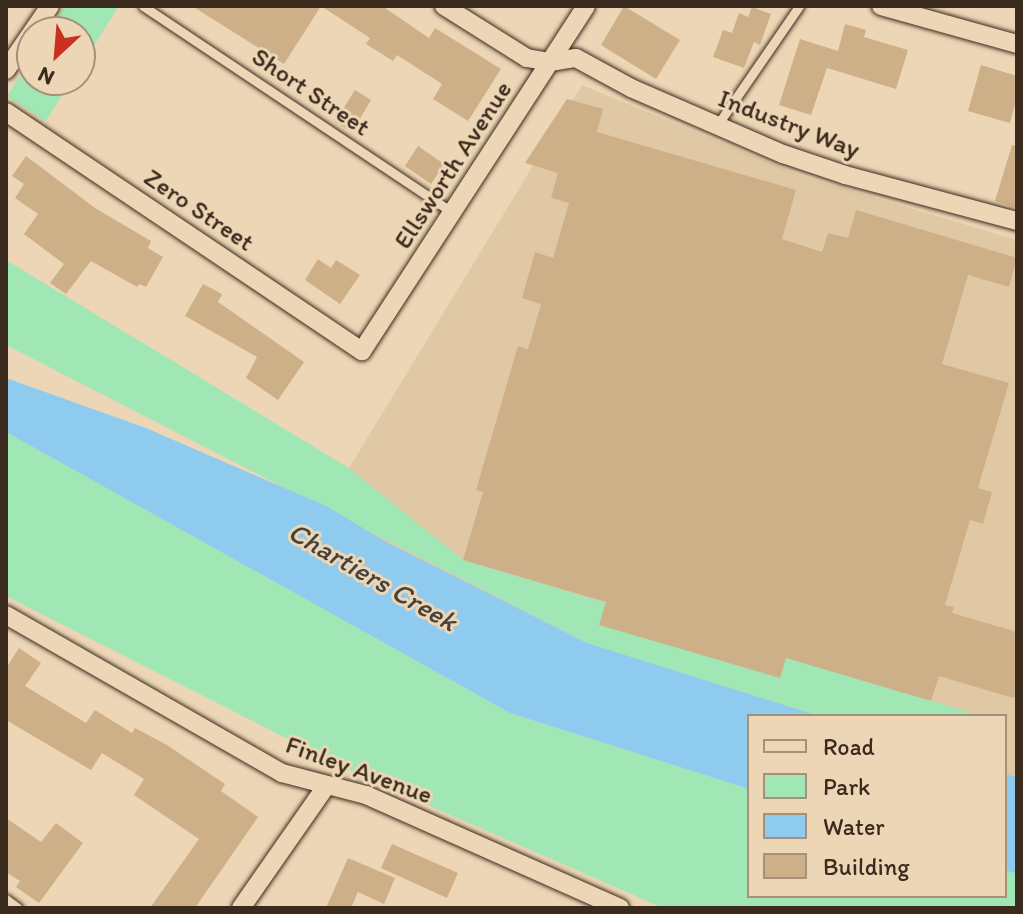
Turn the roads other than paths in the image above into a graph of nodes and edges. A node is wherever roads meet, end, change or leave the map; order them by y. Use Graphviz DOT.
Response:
graph roads {
  1 [pos="50,6"];
  2 [pos="143,6"];
  3 [pos="444,6"];
  4 [pos="586,6"];
  5 [pos="799,6"];
  6 [pos="881,6"];
  7 [pos="1017,44"];
  8 [pos="550,62"];
  9 [pos="6,70"];
  10 [pos="6,112"];
  11 [pos="718,124"];
  12 [pos="454,214"];
  13 [pos="1017,221"];
  14 [pos="362,351"];
  15 [pos="6,615"];
  16 [pos="326,786"];
  17 [pos="6,899"];
  18 [pos="248,906"];
  19 [pos="18,908"];
  20 [pos="620,908"];
  1 -- 9 [label="street"];
  2 -- 12 [label="lane, Short Street"];
  3 -- 8 [label="street, Industry Way"];
  4 -- 8 [label="street, Ellsworth Avenue"];
  5 -- 11 [label="lane"];
  6 -- 7 [label="street"];
  8 -- 11 [label="street, Industry Way"];
  8 -- 12 [label="street, Ellsworth Avenue"];
  10 -- 14 [label="street, Zero Street"];
  11 -- 13 [label="street, Industry Way"];
  12 -- 14 [label="street, Ellsworth Avenue"];
  15 -- 16 [label="street, Finley Avenue"];
  16 -- 18 [label="street"];
  16 -- 20 [label="street, Finley Avenue"];
  17 -- 19 [label="lane"];
}
